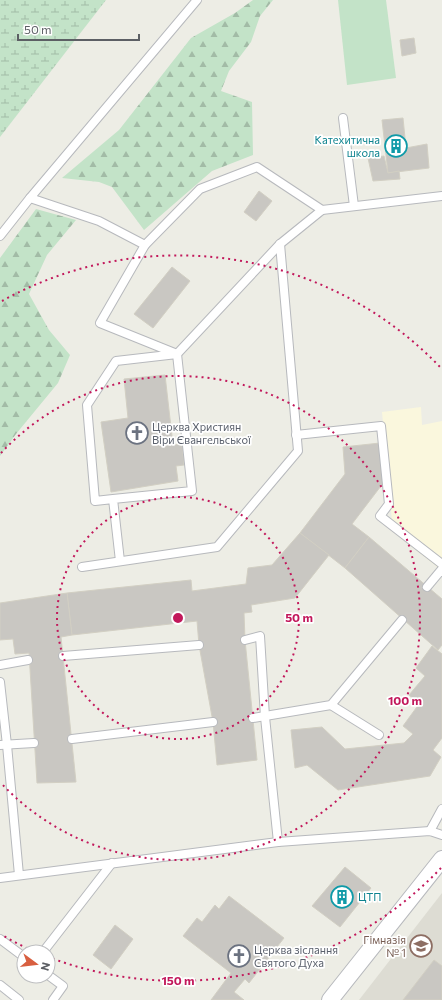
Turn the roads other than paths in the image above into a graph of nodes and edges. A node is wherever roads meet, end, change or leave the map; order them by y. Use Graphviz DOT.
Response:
graph roads {
  1 [pos="197,0"];
  2 [pos="343,118"];
  3 [pos="442,196"];
  4 [pos="30,198"];
  5 [pos="354,206"];
  6 [pos="322,210"];
  7 [pos="0,236"];
  8 [pos="280,244"];
  9 [pos="145,245"];
  10 [pos="178,354"];
  11 [pos="296,435"];
  12 [pos="112,499"];
  13 [pos="120,561"];
  14 [pos="442,564"];
  15 [pos="82,566"];
  16 [pos="442,568"];
  17 [pos="427,586"];
  18 [pos="402,620"];
  19 [pos="245,640"];
  20 [pos="200,645"];
  21 [pos="63,656"];
  22 [pos="28,660"];
  23 [pos="0,665"];
  24 [pos="0,682"];
  25 [pos="331,705"];
  26 [pos="265,717"];
  27 [pos="253,718"];
  28 [pos="213,722"];
  29 [pos="379,735"];
  30 [pos="72,739"];
  31 [pos="34,743"];
  32 [pos="4,745"];
  33 [pos="442,809"];
  34 [pos="430,831"];
  35 [pos="442,835"];
  36 [pos="278,842"];
  37 [pos="442,859"];
  38 [pos="112,863"];
  39 [pos="19,875"];
  40 [pos="0,878"];
  41 [pos="0,940"];
  42 [pos="49,944"];
  43 [pos="16,951"];
  44 [pos="56,981"];
  45 [pos="0,985"];
  46 [pos="19,1000"];
  47 [pos="53,1000"];
  48 [pos="330,1000"];
  1 -- 4 [label="lane"];
  2 -- 5 [label="lane"];
  3 -- 5 [label="lane"];
  4 -- 7 [label="lane"];
  4 -- 9 [label="lane"];
  5 -- 6 [label="lane"];
  6 -- 8 [label="lane"];
  6 -- 9 [label="lane"];
  8 -- 10 [label="lane"];
  8 -- 11 [label="lane"];
  9 -- 10 [label="lane"];
  10 -- 12 [label="lane"];
  10 -- 12 [label="lane"];
  11 -- 13 [label="lane"];
  11 -- 14 [label="lane"];
  12 -- 13 [label="lane"];
  13 -- 15 [label="lane"];
  16 -- 17 [label="lane"];
  18 -- 25 [label="lane"];
  19 -- 26 [label="lane"];
  20 -- 21 [label="lane"];
  22 -- 23 [label="lane"];
  24 -- 32 [label="lane"];
  25 -- 26 [label="lane"];
  25 -- 29 [label="lane"];
  26 -- 27 [label="lane"];
  26 -- 36 [label="lane"];
  28 -- 30 [label="lane"];
  31 -- 32 [label="lane"];
  32 -- 39 [label="lane"];
  33 -- 34 [label="lane"];
  34 -- 35 [label="lane"];
  34 -- 36 [label="lane"];
  36 -- 38 [label="lane"];
  37 -- 48 [label="street"];
  38 -- 39 [label="lane"];
  38 -- 42 [label="lane"];
  39 -- 40 [label="lane"];
  41 -- 43 [label="lane"];
  44 -- 47 [label="lane"];
  45 -- 46 [label="lane"];
}
